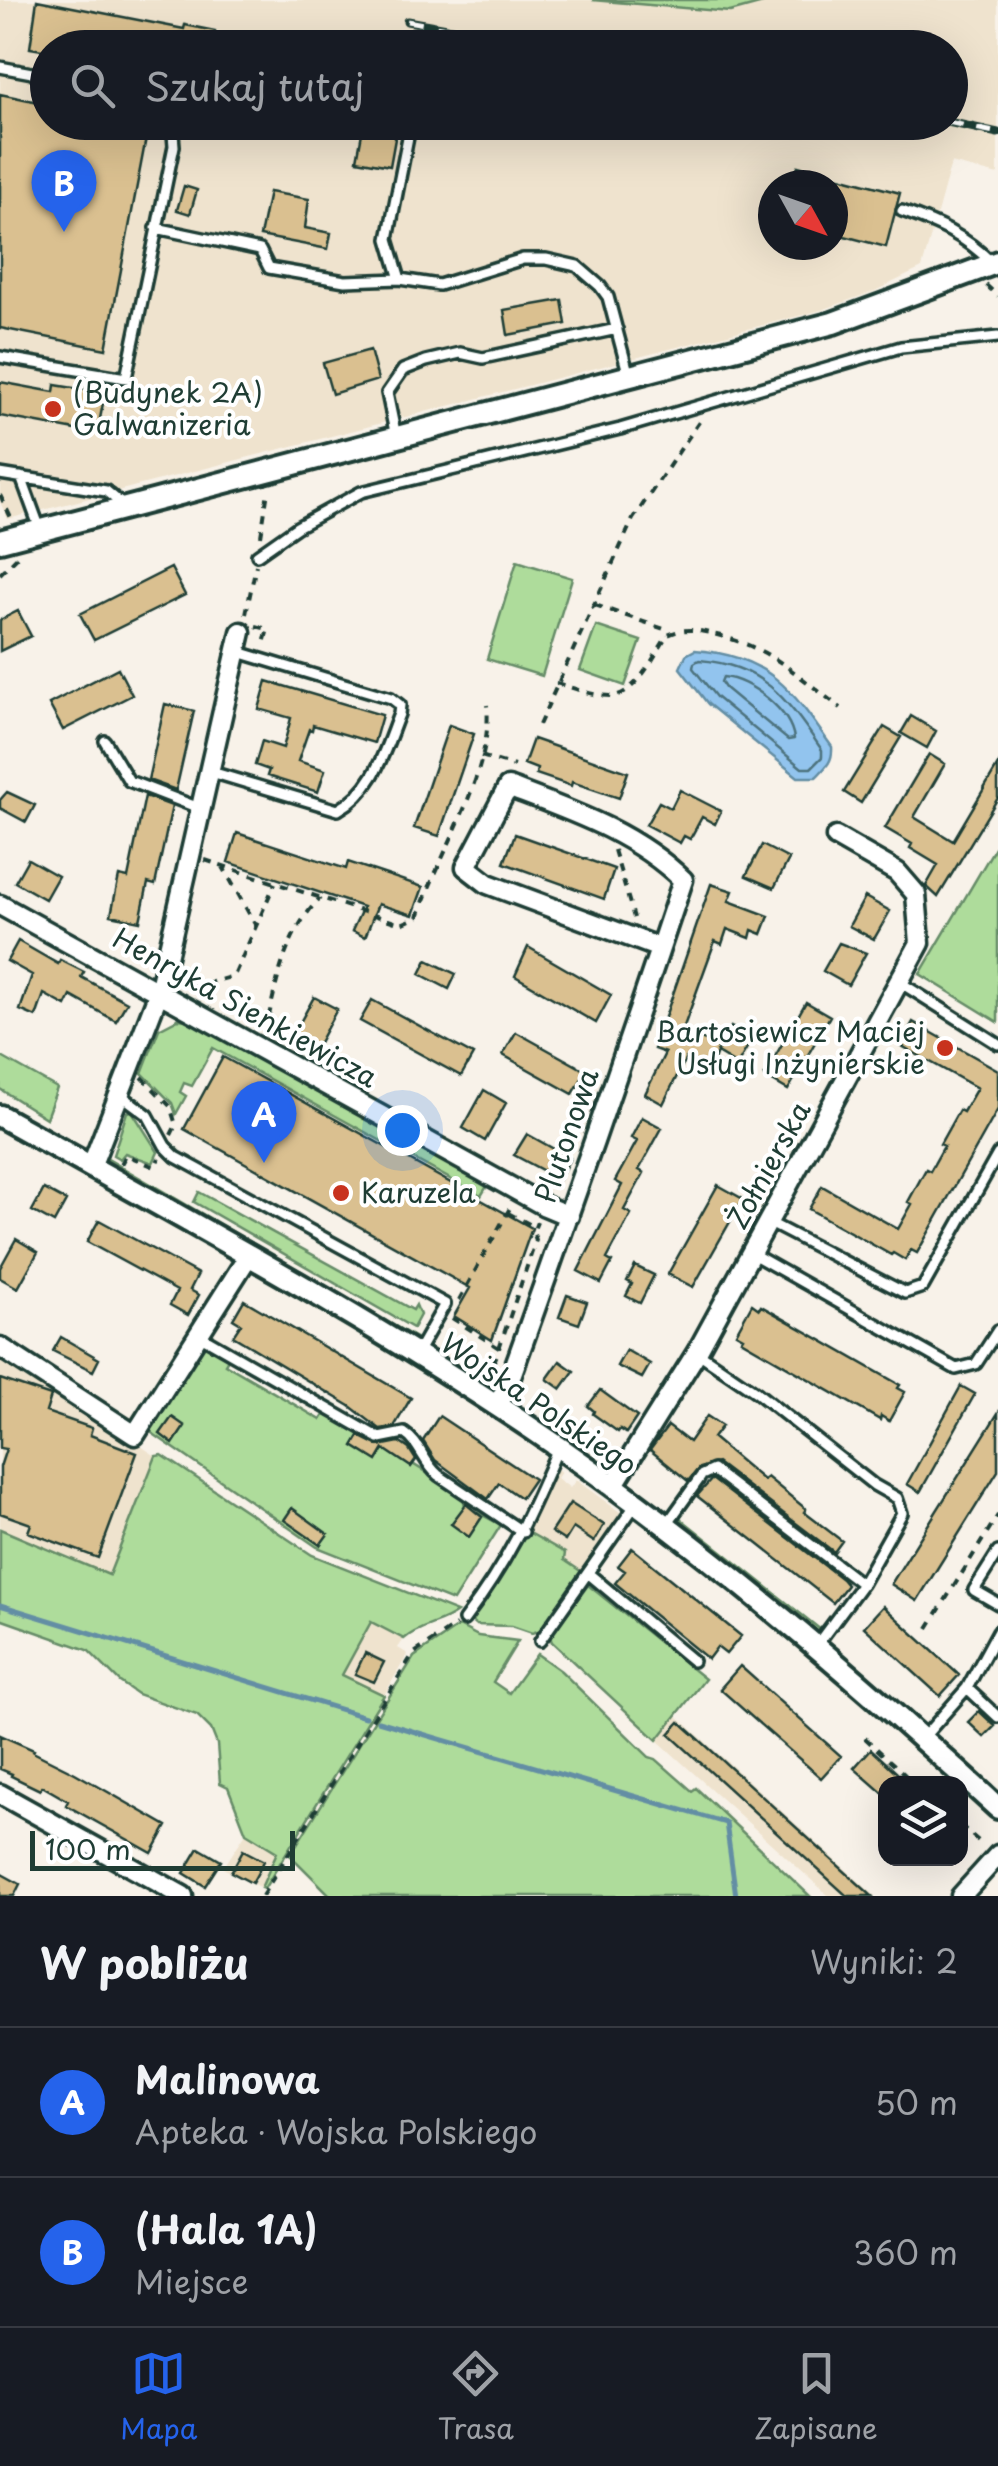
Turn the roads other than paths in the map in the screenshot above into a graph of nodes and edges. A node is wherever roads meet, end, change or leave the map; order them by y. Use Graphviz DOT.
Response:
graph roads {
  1 [pos="0,67"];
  2 [pos="30,73"];
  3 [pos="174,140"];
  4 [pos="407,140"];
  5 [pos="902,212"];
  6 [pos="156,228"];
  7 [pos="996,267"];
  8 [pos="400,280"];
  9 [pos="618,329"];
  10 [pos="998,337"];
  11 [pos="0,356"];
  12 [pos="629,376"];
  13 [pos="396,437"];
  14 [pos="0,474"];
  15 [pos="21,477"];
  16 [pos="126,508"];
  17 [pos="40,530"];
  18 [pos="0,540"];
  19 [pos="258,555"];
  20 [pos="241,632"];
  21 [pos="234,651"];
  22 [pos="104,741"];
  23 [pos="208,771"];
  24 [pos="199,808"];
  25 [pos="836,837"];
  26 [pos="0,905"];
  27 [pos="660,948"];
  28 [pos="901,983"];
  29 [pos="160,992"];
  30 [pos="998,1044"];
  31 [pos="121,1095"];
  32 [pos="1,1118"];
  33 [pos="998,1154"];
  34 [pos="92,1167"];
  35 [pos="568,1216"];
  36 [pos="768,1222"];
  37 [pos="752,1253"];
  38 [pos="249,1255"];
  39 [pos="998,1330"];
  40 [pos="199,1335"];
  41 [pos="0,1347"];
  42 [pos="697,1352"];
  43 [pos="416,1354"];
  44 [pos="495,1405"];
  45 [pos="558,1447"];
  46 [pos="613,1486"];
  47 [pos="636,1504"];
  48 [pos="666,1526"];
  49 [pos="522,1532"];
  50 [pos="998,1552"];
  51 [pos="588,1574"];
  52 [pos="862,1584"];
  53 [pos="998,1604"];
  54 [pos="464,1620"];
  55 [pos="998,1631"];
  56 [pos="540,1641"];
  57 [pos="816,1646"];
  58 [pos="693,1661"];
  59 [pos="966,1688"];
  60 [pos="998,1717"];
  61 [pos="922,1739"];
  62 [pos="0,1794"];
  63 [pos="998,1807"];
  64 [pos="993,1853"];
  65 [pos="184,1896"];
  66 [pos="960,1896"];
  1 -- 2 [label="lane"];
  3 -- 6 [label="lane"];
  4 -- 8 [label="lane"];
  5 -- 7 [label="lane"];
  6 -- 8 [label="lane"];
  6 -- 11 [label="lane"];
  7 -- 12 [label="street"];
  8 -- 9 [label="lane"];
  9 -- 12 [label="lane"];
  9 -- 13 [label="lane"];
  10 -- 19 [label="lane"];
  12 -- 13 [label="street"];
  13 -- 16 [label="street"];
  14 -- 15 [label="lane"];
  15 -- 16 [label="lane"];
  15 -- 17 [label="lane"];
  16 -- 17 [label="street"];
  17 -- 18 [label="street"];
  20 -- 21 [label="street"];
  21 -- 23 [label="street"];
  21 -- 23 [label="lane"];
  22 -- 24 [label="lane"];
  23 -- 24 [label="street"];
  24 -- 29 [label="street"];
  25 -- 28 [label="street, Żołnierska"];
  26 -- 29 [label="street, Henryka Sienkiewicza"];
  27 -- 27 [label="street, Plutonowa"];
  27 -- 35 [label="street, Plutonowa"];
  28 -- 30 [label="lane"];
  28 -- 36 [label="street, Żołnierska"];
  29 -- 31 [label="street"];
  29 -- 35 [label="street, Henryka Sienkiewicza"];
  31 -- 34 [label="street"];
  31 -- 43 [label="lane"];
  32 -- 34 [label="street, Wojska Polskiego"];
  33 -- 36 [label="lane"];
  34 -- 38 [label="street, Wojska Polskiego"];
  35 -- 44 [label="street, Plutonowa"];
  36 -- 37 [label="street, Żołnierska"];
  37 -- 39 [label="lane"];
  37 -- 42 [label="street, Żołnierska"];
  38 -- 40 [label="street"];
  38 -- 43 [label="street, Wojska Polskiego"];
  40 -- 41 [label="street"];
  40 -- 49 [label="lane"];
  42 -- 46 [label="street, Żołnierska"];
  42 -- 52 [label="lane"];
  43 -- 44 [label="street, Wojska Polskiego"];
  44 -- 45 [label="street, Wojska Polskiego"];
  45 -- 46 [label="street, Wojska Polskiego"];
  45 -- 49 [label="lane"];
  46 -- 47 [label="street, Wojska Polskiego"];
  47 -- 48 [label="street, Wojska Polskiego"];
  47 -- 51 [label="lane"];
  48 -- 52 [label="lane"];
  48 -- 57 [label="street, Wojska Polskiego"];
  49 -- 54 [label="lane"];
  50 -- 53 [label="lane"];
  51 -- 56 [label="lane"];
  51 -- 58 [label="lane"];
  52 -- 57 [label="lane"];
  55 -- 59 [label="lane"];
  57 -- 61 [label="street, Wojska Polskiego"];
  59 -- 60 [label="lane"];
  59 -- 61 [label="lane"];
  61 -- 63 [label="street, Wojska Polskiego"];
  62 -- 65 [label="street"];
  64 -- 66 [label="street"];
}
